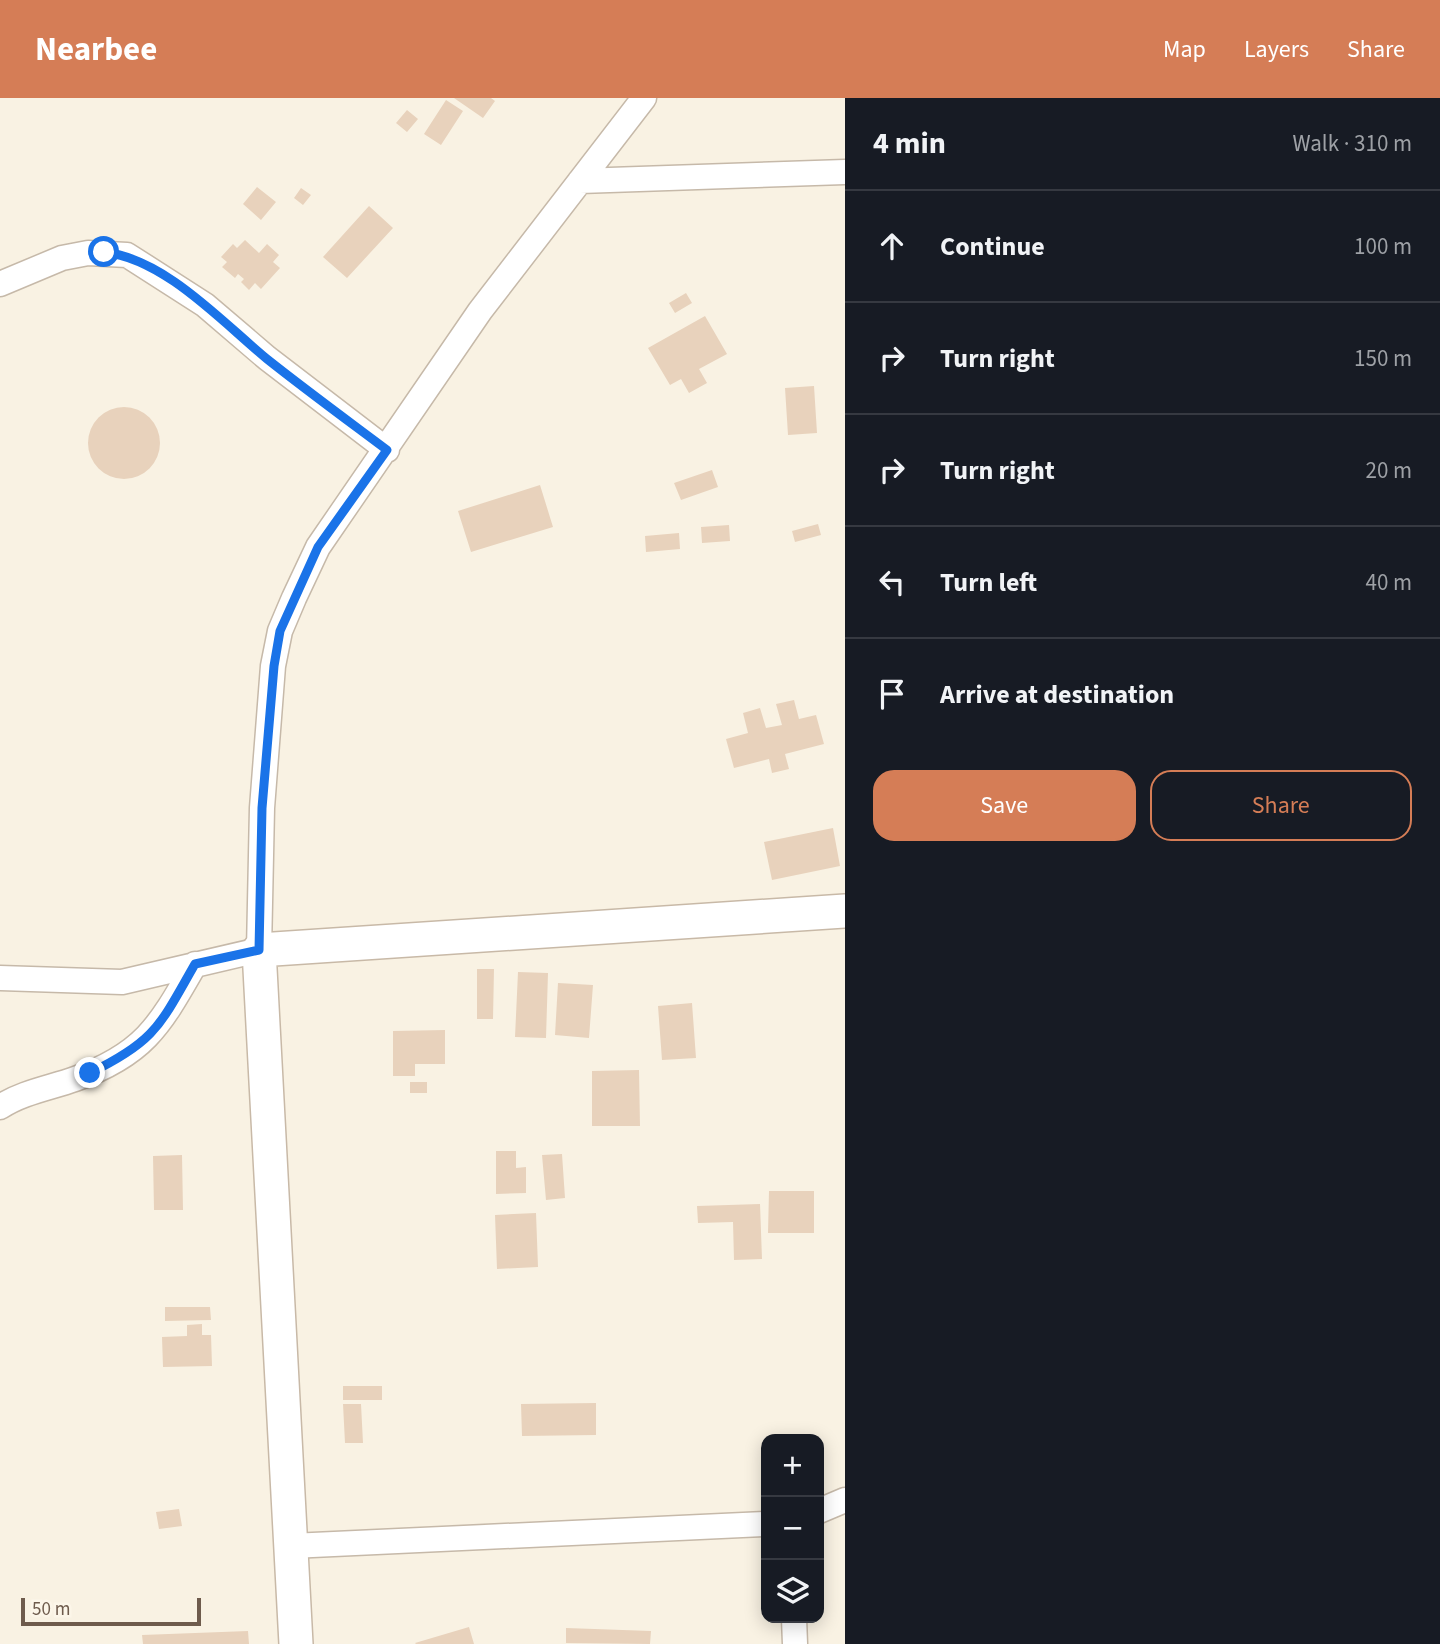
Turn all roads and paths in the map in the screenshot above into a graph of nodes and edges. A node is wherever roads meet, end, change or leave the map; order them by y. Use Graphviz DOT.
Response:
graph roads {
  1 [pos="644,98"];
  2 [pos="845,172"];
  3 [pos="580,181"];
  4 [pos="0,284"];
  5 [pos="387,450"];
  6 [pos="845,911"];
  7 [pos="259,950"];
  8 [pos="195,964"];
  9 [pos="0,978"];
  10 [pos="0,1107"];
  11 [pos="845,1500"];
  12 [pos="824,1509"];
  13 [pos="761,1524"];
  14 [pos="291,1546"];
  15 [pos="794,1623"];
  16 [pos="296,1644"];
  17 [pos="795,1644"];
  1 -- 3 [label="street"];
  2 -- 3 [label="street"];
  3 -- 5 [label="street"];
  4 -- 5 [label="street"];
  5 -- 7 [label="street"];
  6 -- 7 [label="street"];
  7 -- 8 [label="street"];
  7 -- 14 [label="street"];
  8 -- 9 [label="street"];
  8 -- 10 [label="street"];
  11 -- 12 [label="street"];
  13 -- 14 [label="street"];
  14 -- 16 [label="street"];
  15 -- 17 [label="street"];
}
